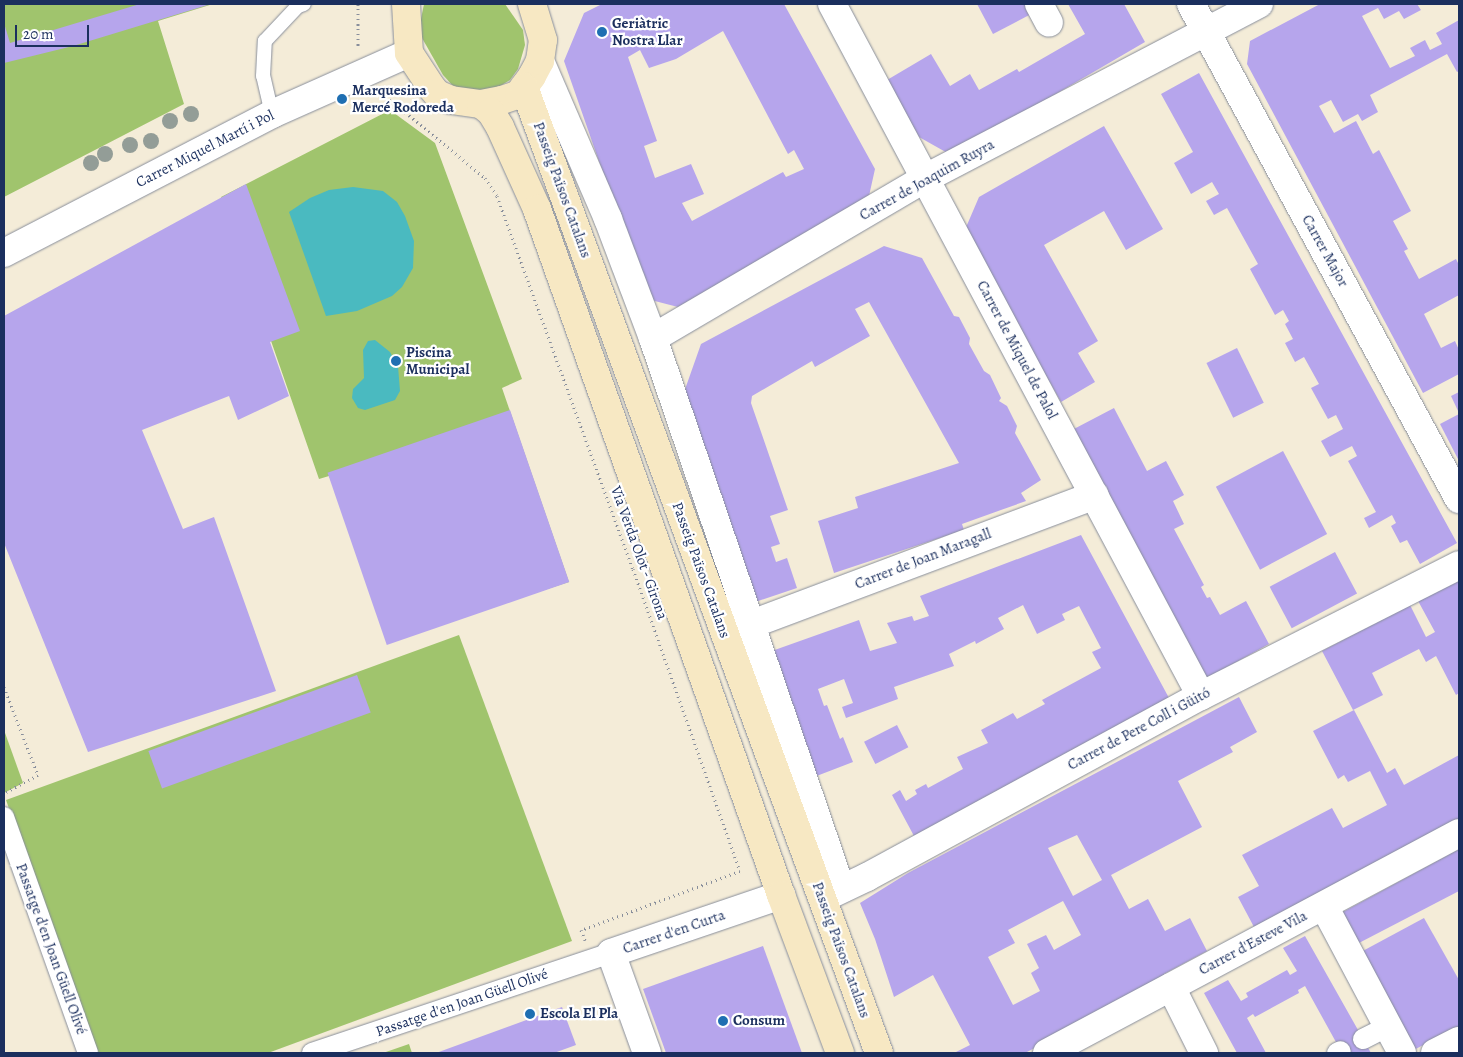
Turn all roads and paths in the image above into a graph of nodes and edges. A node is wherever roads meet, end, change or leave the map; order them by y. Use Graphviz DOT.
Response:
graph roads {
  1 [pos="304,4"];
  2 [pos="358,4"];
  3 [pos="406,4"];
  4 [pos="532,4"];
  5 [pos="832,4"];
  6 [pos="1191,4"];
  7 [pos="1260,4"];
  8 [pos="1206,33"];
  9 [pos="409,53"];
  10 [pos="540,60"];
  11 [pos="370,72"];
  12 [pos="524,87"];
  13 [pos="481,104"];
  14 [pos="272,114"];
  15 [pos="924,179"];
  16 [pos="4,252"];
  17 [pos="653,338"];
  18 [pos="1457,487"];
  19 [pos="1095,495"];
  20 [pos="1459,565"];
  21 [pos="752,624"];
  22 [pos="4,687"];
  23 [pos="1201,696"];
  24 [pos="4,793"];
  25 [pos="4,817"];
  26 [pos="1459,833"];
  27 [pos="831,894"];
  28 [pos="781,895"];
  29 [pos="1324,906"];
  30 [pos="602,956"];
  31 [pos="1171,987"];
  32 [pos="1388,1026"];
  33 [pos="1363,1039"];
  34 [pos="1459,1041"];
  35 [pos="88,1053"];
  36 [pos="312,1053"];
  37 [pos="647,1053"];
  38 [pos="840,1053"];
  39 [pos="879,1053"];
  40 [pos="1048,1053"];
  41 [pos="1204,1053"];
  42 [pos="1402,1053"];
  43 [pos="1435,1053"];
  1 -- 14 [label="lane"];
  2 -- 11 [label="path, Via Verda Olot - Girona"];
  3 -- 9 [label="main road"];
  4 -- 10 [label="main road, Passeig Països Catalans"];
  5 -- 15 [label="street, Carrer de Miquel de Palol"];
  6 -- 8 [label="street, Carrer Major"];
  7 -- 8 [label="street, Carrer de Joaquim Ruyra"];
  8 -- 15 [label="street, Carrer de Joaquim Ruyra"];
  8 -- 18 [label="street, Carrer Major"];
  9 -- 11 [label="street, Carrer Miquel Martí i Pol"];
  9 -- 13 [label="main road"];
  10 -- 12 [label="main road, Passeig Països Catalans"];
  10 -- 17 [label="street, Passeig Països Catalans"];
  11 -- 14 [label="street, Carrer Miquel Martí i Pol"];
  11 -- 30 [label="path, Via Verda Olot - Girona"];
  12 -- 13 [label="main road"];
  12 -- 27 [label="main road, Passeig Països Catalans"];
  13 -- 28 [label="main road, Passeig Països Catalans"];
  14 -- 16 [label="street, Carrer Miquel Martí i Pol"];
  15 -- 17 [label="street, Carrer de Joaquim Ruyra"];
  15 -- 19 [label="street, Carrer de Miquel de Palol"];
  17 -- 21 [label="street, Passeig Països Catalans"];
  19 -- 21 [label="street, Carrer de Joan Maragall"];
  19 -- 23 [label="street, Carrer de Miquel de Palol"];
  20 -- 23 [label="street, Carrer de Pere Coll i Güitó"];
  21 -- 27 [label="street, Passeig Països Catalans"];
  22 -- 24 [label="path"];
  23 -- 27 [label="street, Carrer de Pere Coll i Güitó"];
  25 -- 35 [label="street, Passatge d'en Joan Güell Olivé"];
  26 -- 29 [label="street, Carrer d'Esteve Vila"];
  27 -- 39 [label="main road, Passeig Països Catalans"];
  28 -- 30 [label="street, Carrer d'en Curta"];
  28 -- 38 [label="main road, Passeig Països Catalans"];
  29 -- 31 [label="street, Carrer d'Esteve Vila"];
  29 -- 32 [label="street"];
  30 -- 36 [label="street, Passatge d'en Joan Güell Olivé"];
  30 -- 37 [label="street, Carrer d'en Curta"];
  31 -- 40 [label="street, Carrer d'Esteve Vila"];
  31 -- 41 [label="street"];
  32 -- 33 [label="street"];
  32 -- 42 [label="street"];
  34 -- 43 [label="street"];
}
